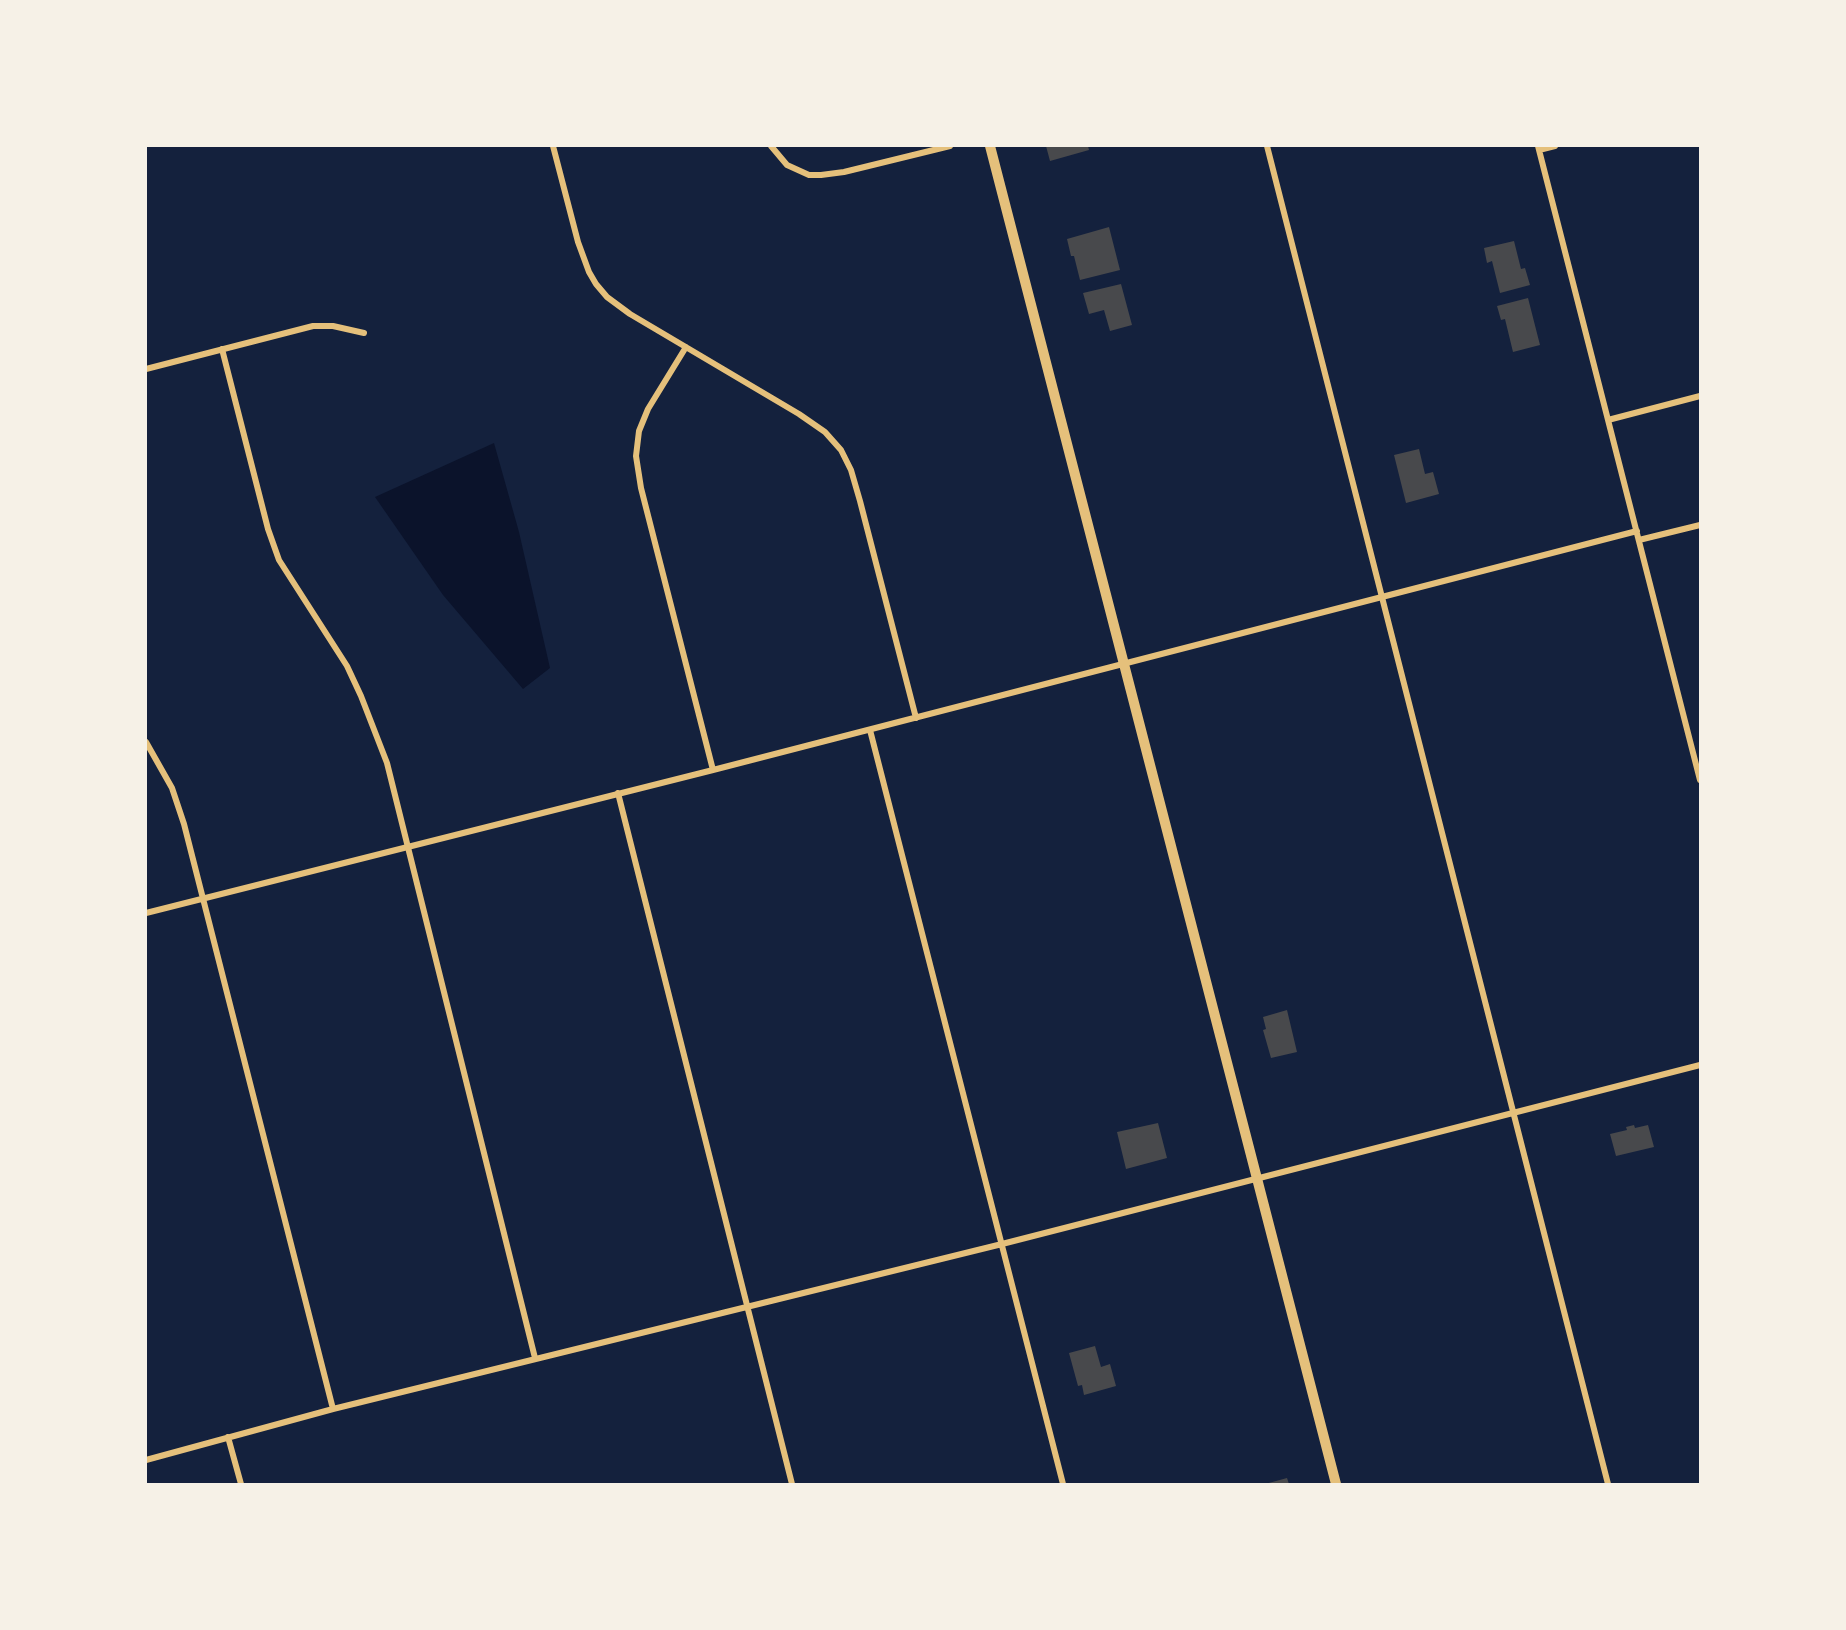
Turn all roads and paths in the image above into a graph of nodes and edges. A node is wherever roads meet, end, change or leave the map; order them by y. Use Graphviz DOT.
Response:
graph roads {
  1 [pos="553,146"];
  2 [pos="771,146"];
  3 [pos="950,146"];
  4 [pos="990,146"];
  5 [pos="1267,146"];
  6 [pos="1555,146"];
  7 [pos="1538,148"];
  8 [pos="364,333"];
  9 [pos="686,347"];
  10 [pos="222,349"];
  11 [pos="146,369"];
  12 [pos="1701,396"];
  13 [pos="1608,420"];
  14 [pos="1701,525"];
  15 [pos="1637,531"];
  16 [pos="1639,540"];
  17 [pos="1383,598"];
  18 [pos="1124,664"];
  19 [pos="916,718"];
  20 [pos="870,730"];
  21 [pos="146,742"];
  22 [pos="713,770"];
  23 [pos="1701,780"];
  24 [pos="618,794"];
  25 [pos="407,846"];
  26 [pos="202,898"];
  27 [pos="146,913"];
  28 [pos="1701,1065"];
  29 [pos="1513,1113"];
  30 [pos="1258,1177"];
  31 [pos="1002,1244"];
  32 [pos="747,1307"];
  33 [pos="535,1358"];
  34 [pos="333,1409"];
  35 [pos="228,1437"];
  36 [pos="146,1460"];
  37 [pos="241,1485"];
  38 [pos="792,1485"];
  39 [pos="1064,1485"];
  40 [pos="1336,1485"];
  41 [pos="1608,1485"];
  1 -- 9 [label="street"];
  2 -- 3 [label="street"];
  4 -- 18 [label="street"];
  5 -- 17 [label="street"];
  6 -- 7 [label="street"];
  7 -- 13 [label="street"];
  8 -- 10 [label="street"];
  9 -- 19 [label="street"];
  9 -- 22 [label="street"];
  10 -- 11 [label="street"];
  10 -- 25 [label="street"];
  12 -- 13 [label="street"];
  13 -- 15 [label="street"];
  14 -- 16 [label="street"];
  15 -- 16 [label="street"];
  15 -- 17 [label="street"];
  16 -- 23 [label="street"];
  17 -- 18 [label="street"];
  17 -- 29 [label="street"];
  18 -- 19 [label="street"];
  18 -- 30 [label="street"];
  19 -- 20 [label="street"];
  20 -- 22 [label="street"];
  20 -- 31 [label="street"];
  21 -- 26 [label="street"];
  22 -- 24 [label="street"];
  24 -- 25 [label="street"];
  24 -- 32 [label="street"];
  25 -- 26 [label="street"];
  25 -- 33 [label="street"];
  26 -- 27 [label="street"];
  26 -- 34 [label="street"];
  28 -- 29 [label="street"];
  29 -- 30 [label="street"];
  29 -- 41 [label="street"];
  30 -- 31 [label="street"];
  30 -- 40 [label="street"];
  31 -- 32 [label="street"];
  31 -- 39 [label="street"];
  32 -- 33 [label="street"];
  32 -- 38 [label="street"];
  33 -- 34 [label="street"];
  34 -- 35 [label="street"];
  35 -- 36 [label="street"];
  35 -- 37 [label="street"];
}
